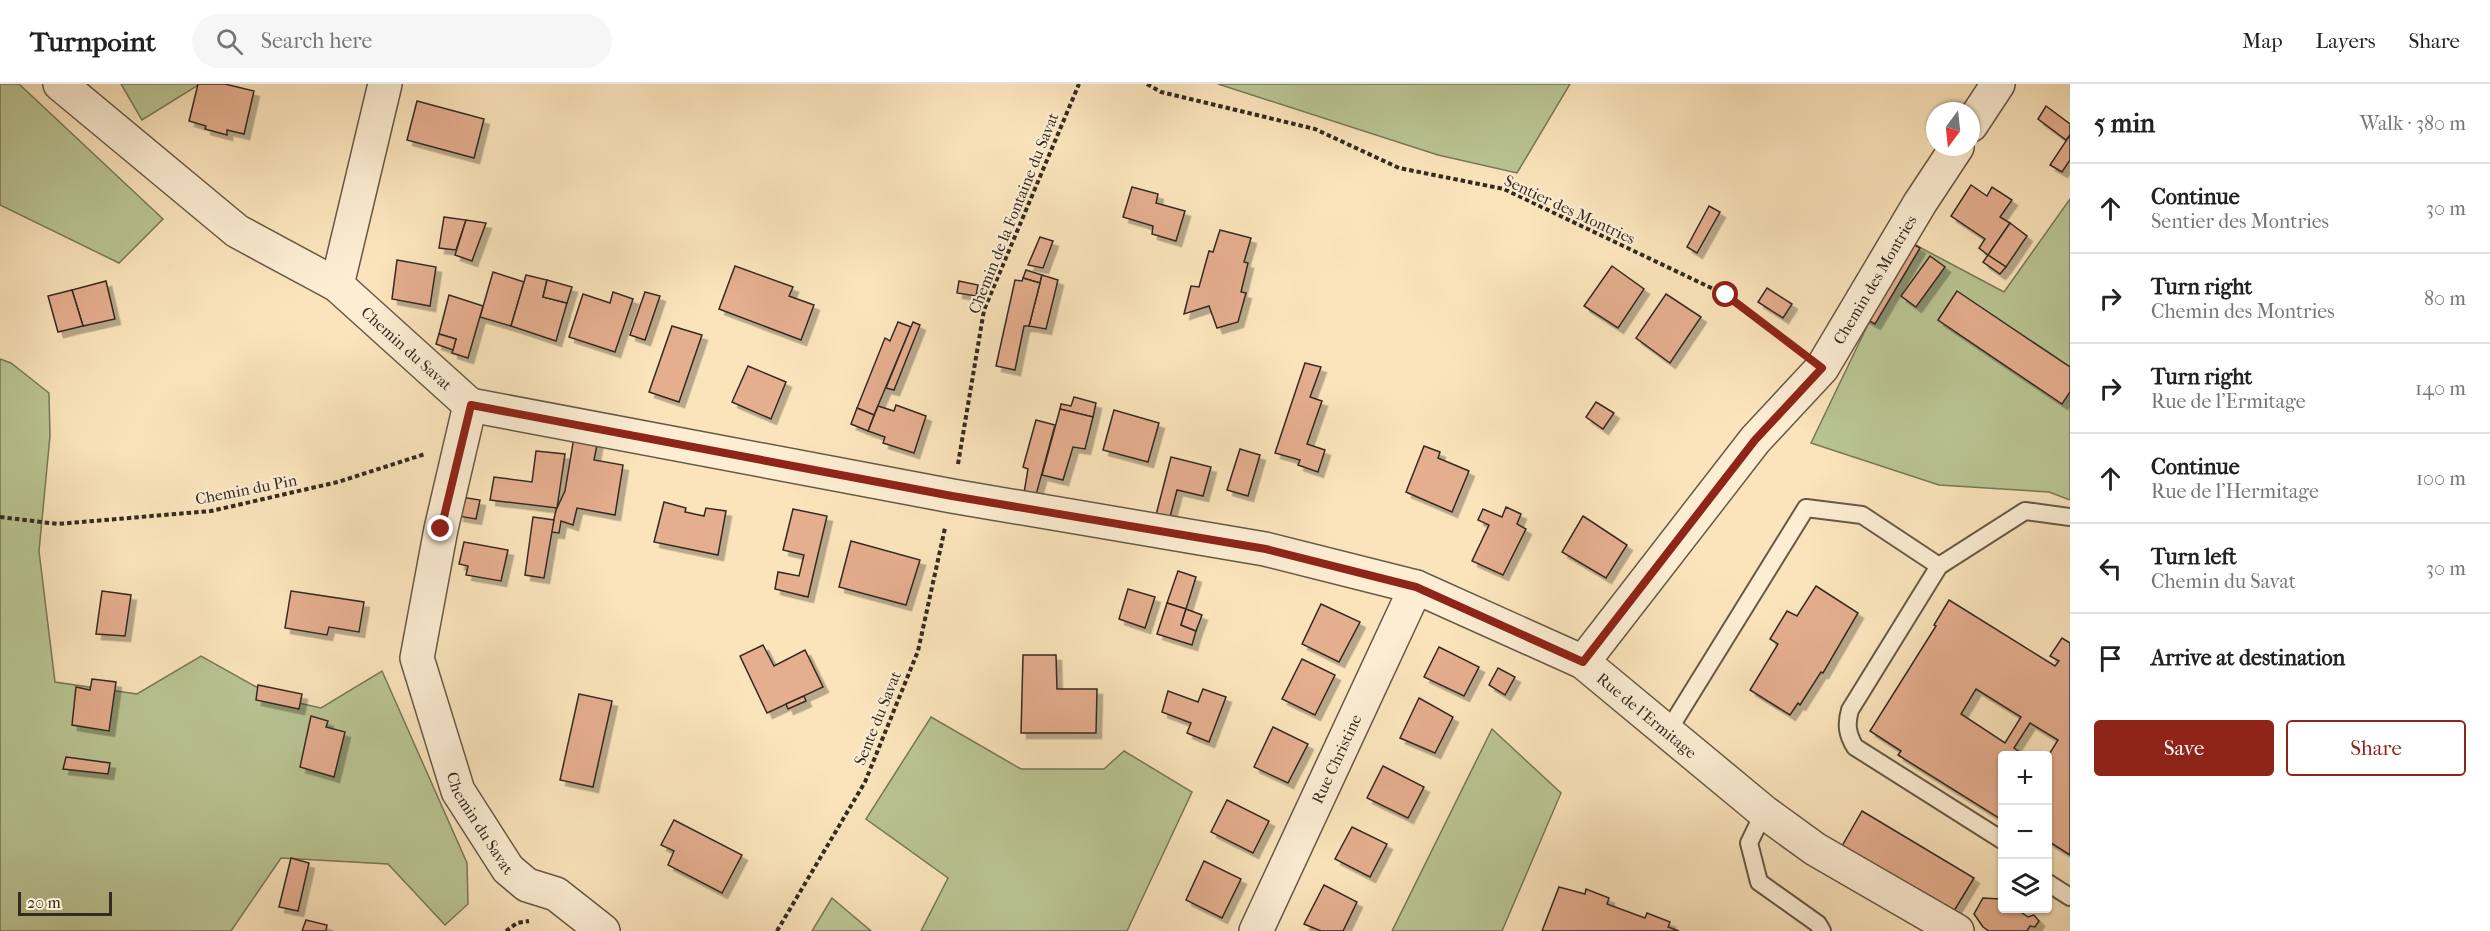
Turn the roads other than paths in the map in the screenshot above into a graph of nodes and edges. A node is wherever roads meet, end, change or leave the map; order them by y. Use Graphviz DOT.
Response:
graph roads {
  1 [pos="60,84"];
  2 [pos="385,84"];
  3 [pos="1998,84"];
  4 [pos="1980,111"];
  5 [pos="1951,156"];
  6 [pos="337,285"];
  7 [pos="471,405"];
  8 [pos="2070,517"];
  9 [pos="1939,566"];
  10 [pos="1416,587"];
  11 [pos="1583,662"];
  12 [pos="1668,731"];
  13 [pos="1764,812"];
  14 [pos="1998,837"];
  15 [pos="2052,886"];
  16 [pos="2070,897"];
  17 [pos="603,931"];
  18 [pos="1256,931"];
  19 [pos="1822,931"];
  20 [pos="1957,931"];
  1 -- 6 [label="street, Chemin du Savat"];
  2 -- 6 [label="street"];
  3 -- 4 [label="street"];
  5 -- 11 [label="street, Chemin des Montries"];
  6 -- 7 [label="street, Chemin du Savat"];
  7 -- 10 [label="street, Rue de l'Ermitage"];
  7 -- 17 [label="street, Chemin du Savat"];
  8 -- 9 [label="lane"];
  9 -- 12 [label="lane"];
  9 -- 14 [label="lane"];
  10 -- 11 [label="street, Rue de l'Ermitage"];
  10 -- 18 [label="street, Rue Christine"];
  11 -- 12 [label="street, Rue de l'Ermitage"];
  12 -- 13 [label="street, Rue de l'Ermitage"];
  13 -- 19 [label="lane"];
  13 -- 20 [label="street, Rue de l'Ermitage"];
  15 -- 16 [label="lane"];
}
